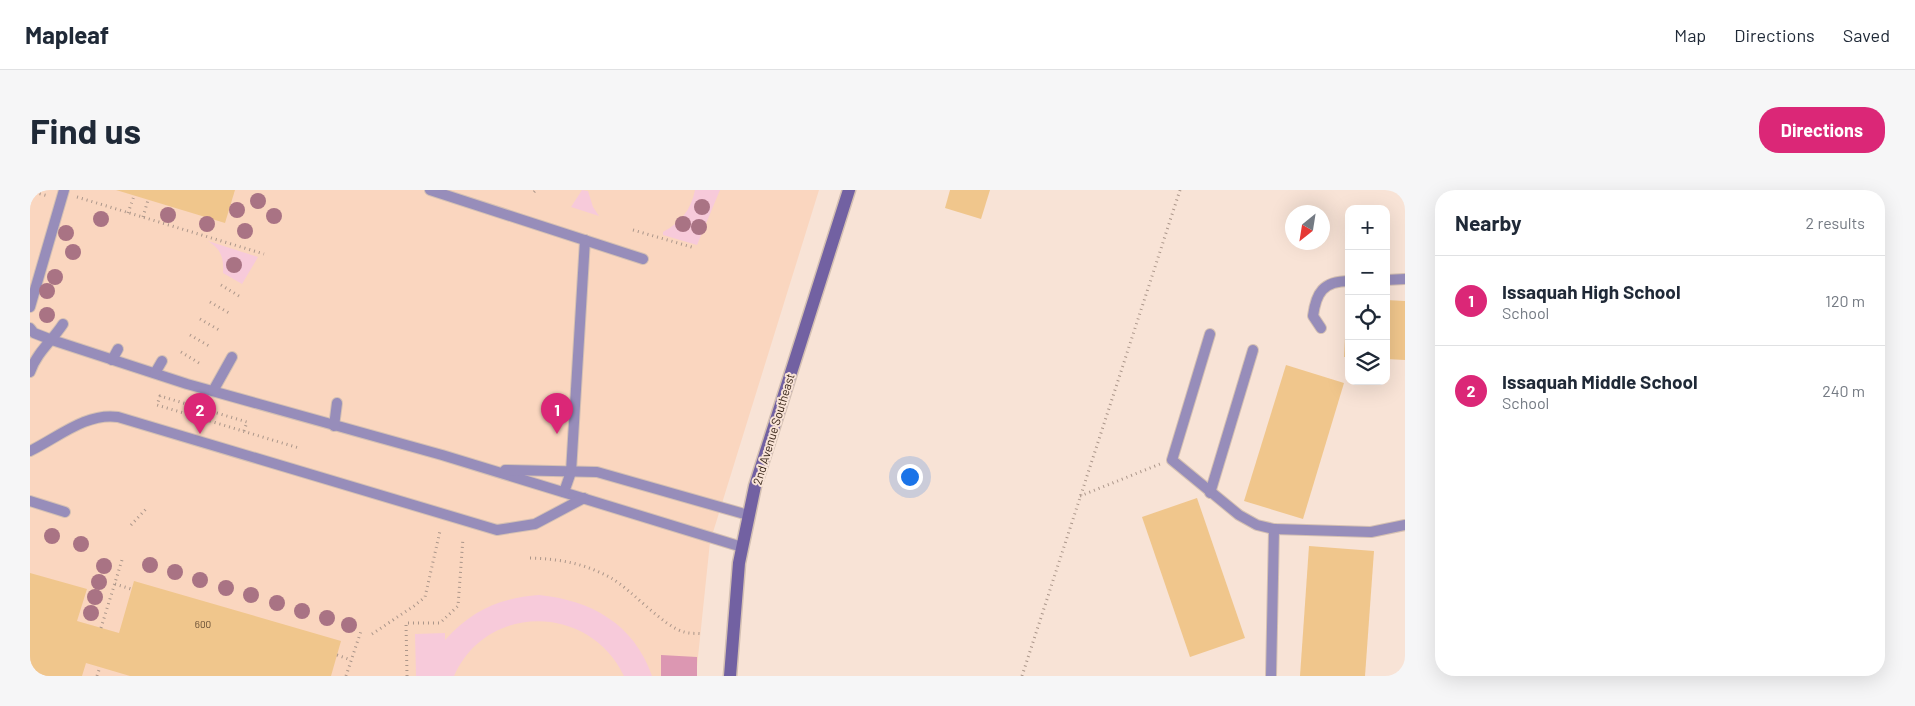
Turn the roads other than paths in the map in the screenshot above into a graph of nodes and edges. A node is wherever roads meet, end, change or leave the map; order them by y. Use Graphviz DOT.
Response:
graph roads {
  1 [pos="64,190"];
  2 [pos="430,190"];
  3 [pos="849,190"];
  4 [pos="585,240"];
  5 [pos="642,259"];
  6 [pos="1405,279"];
  7 [pos="1390,280"];
  8 [pos="1345,282"];
  9 [pos="30,306"];
  10 [pos="62,324"];
  11 [pos="30,328"];
  12 [pos="1321,328"];
  13 [pos="1210,334"];
  14 [pos="52,340"];
  15 [pos="118,349"];
  16 [pos="1253,350"];
  17 [pos="232,357"];
  18 [pos="112,360"];
  19 [pos="162,361"];
  20 [pos="30,372"];
  21 [pos="155,373"];
  22 [pos="212,391"];
  23 [pos="337,403"];
  24 [pos="334,426"];
  25 [pos="30,451"];
  26 [pos="491,469"];
  27 [pos="571,472"];
  28 [pos="564,492"];
  29 [pos="1210,492"];
  30 [pos="584,498"];
  31 [pos="30,501"];
  32 [pos="64,512"];
  33 [pos="748,516"];
  34 [pos="1405,525"];
  35 [pos="1274,529"];
  36 [pos="742,547"];
  37 [pos="730,676"];
  38 [pos="1271,676"];
  1 -- 9 [label="lane"];
  2 -- 4 [label="lane"];
  3 -- 33 [label="street, 2nd Avenue Southeast"];
  4 -- 5 [label="lane"];
  4 -- 27 [label="lane"];
  6 -- 7 [label="lane"];
  8 -- 12 [label="lane"];
  10 -- 14 [label="lane"];
  11 -- 14 [label="lane"];
  13 -- 29 [label="lane"];
  14 -- 18 [label="lane"];
  14 -- 20 [label="lane"];
  15 -- 18 [label="lane"];
  16 -- 29 [label="lane"];
  17 -- 22 [label="lane"];
  18 -- 21 [label="lane"];
  19 -- 21 [label="lane"];
  21 -- 22 [label="lane"];
  22 -- 24 [label="lane"];
  23 -- 24 [label="lane"];
  24 -- 26 [label="lane"];
  25 -- 30 [label="lane"];
  26 -- 27 [label="lane"];
  26 -- 28 [label="lane"];
  27 -- 28 [label="lane"];
  27 -- 33 [label="lane"];
  28 -- 30 [label="lane"];
  29 -- 35 [label="lane"];
  30 -- 36 [label="lane"];
  31 -- 32 [label="lane"];
  33 -- 36 [label="street, 2nd Avenue Southeast"];
  34 -- 35 [label="lane"];
  35 -- 38 [label="lane"];
  36 -- 37 [label="street, 2nd Avenue Southeast"];
}
